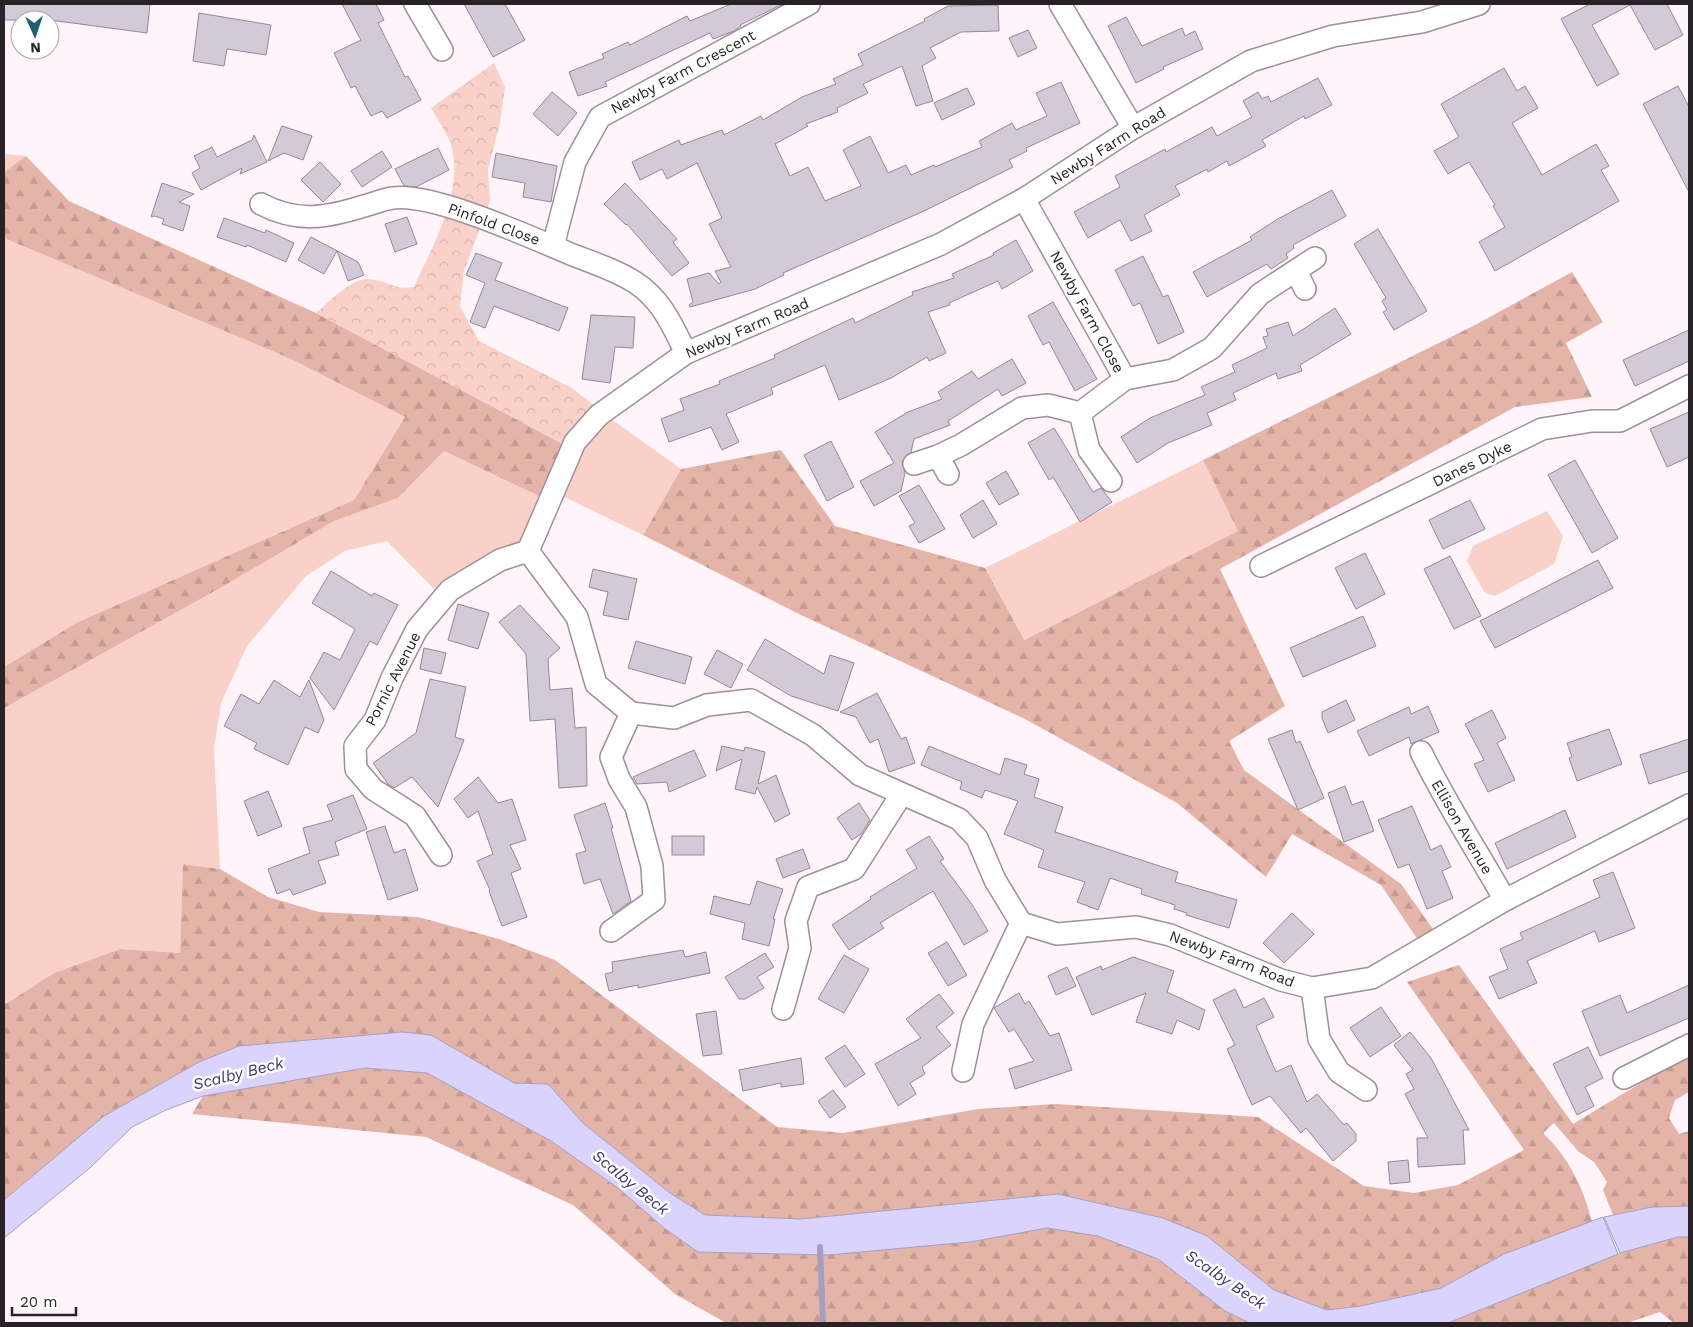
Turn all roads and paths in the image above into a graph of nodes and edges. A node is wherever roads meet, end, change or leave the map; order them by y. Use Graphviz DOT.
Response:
graph roads {
  1 [pos="415,4"];
  2 [pos="809,4"];
  3 [pos="1060,4"];
  4 [pos="1479,4"];
  5 [pos="442,50"];
  6 [pos="1133,128"];
  7 [pos="1024,199"];
  8 [pos="261,204"];
  9 [pos="553,246"];
  10 [pos="1315,258"];
  11 [pos="686,353"];
  12 [pos="1125,379"];
  13 [pos="1689,386"];
  14 [pos="1080,413"];
  15 [pos="914,464"];
  16 [pos="1111,481"];
  17 [pos="528,551"];
  18 [pos="1261,566"];
  19 [pos="631,713"];
  20 [pos="1420,752"];
  21 [pos="901,795"];
  22 [pos="1689,805"];
  23 [pos="441,855"];
  24 [pos="1505,900"];
  25 [pos="1021,923"];
  26 [pos="611,931"];
  27 [pos="1312,988"];
  28 [pos="783,1009"];
  29 [pos="1689,1045"];
  30 [pos="963,1071"];
  31 [pos="1624,1078"];
  32 [pos="1366,1090"];
  1 -- 5 [label="street"];
  2 -- 9 [label="street, Newby Farm Crescent"];
  3 -- 6 [label="street"];
  4 -- 6 [label="street, Newby Farm Road"];
  6 -- 7 [label="street, Newby Farm Road"];
  7 -- 11 [label="street, Newby Farm Road"];
  7 -- 12 [label="street, Newby Farm Close"];
  8 -- 9 [label="street, Pinfold Close"];
  9 -- 11 [label="street, Pinfold Close"];
  10 -- 12 [label="street, Newby Farm Close"];
  11 -- 17 [label="street, Newby Farm Road"];
  12 -- 14 [label="street"];
  13 -- 18 [label="street, Danes Dyke"];
  14 -- 15 [label="street"];
  14 -- 16 [label="street"];
  17 -- 19 [label="street"];
  17 -- 23 [label="street, Pornic Avenue"];
  19 -- 21 [label="street"];
  19 -- 26 [label="street"];
  20 -- 24 [label="street, Ellison Avenue"];
  21 -- 25 [label="street"];
  21 -- 28 [label="street"];
  22 -- 24 [label="street, Newby Farm Road"];
  24 -- 27 [label="street, Newby Farm Road"];
  25 -- 27 [label="street, Newby Farm Road"];
  25 -- 30 [label="street"];
  27 -- 32 [label="street"];
  29 -- 31 [label="street"];
}
